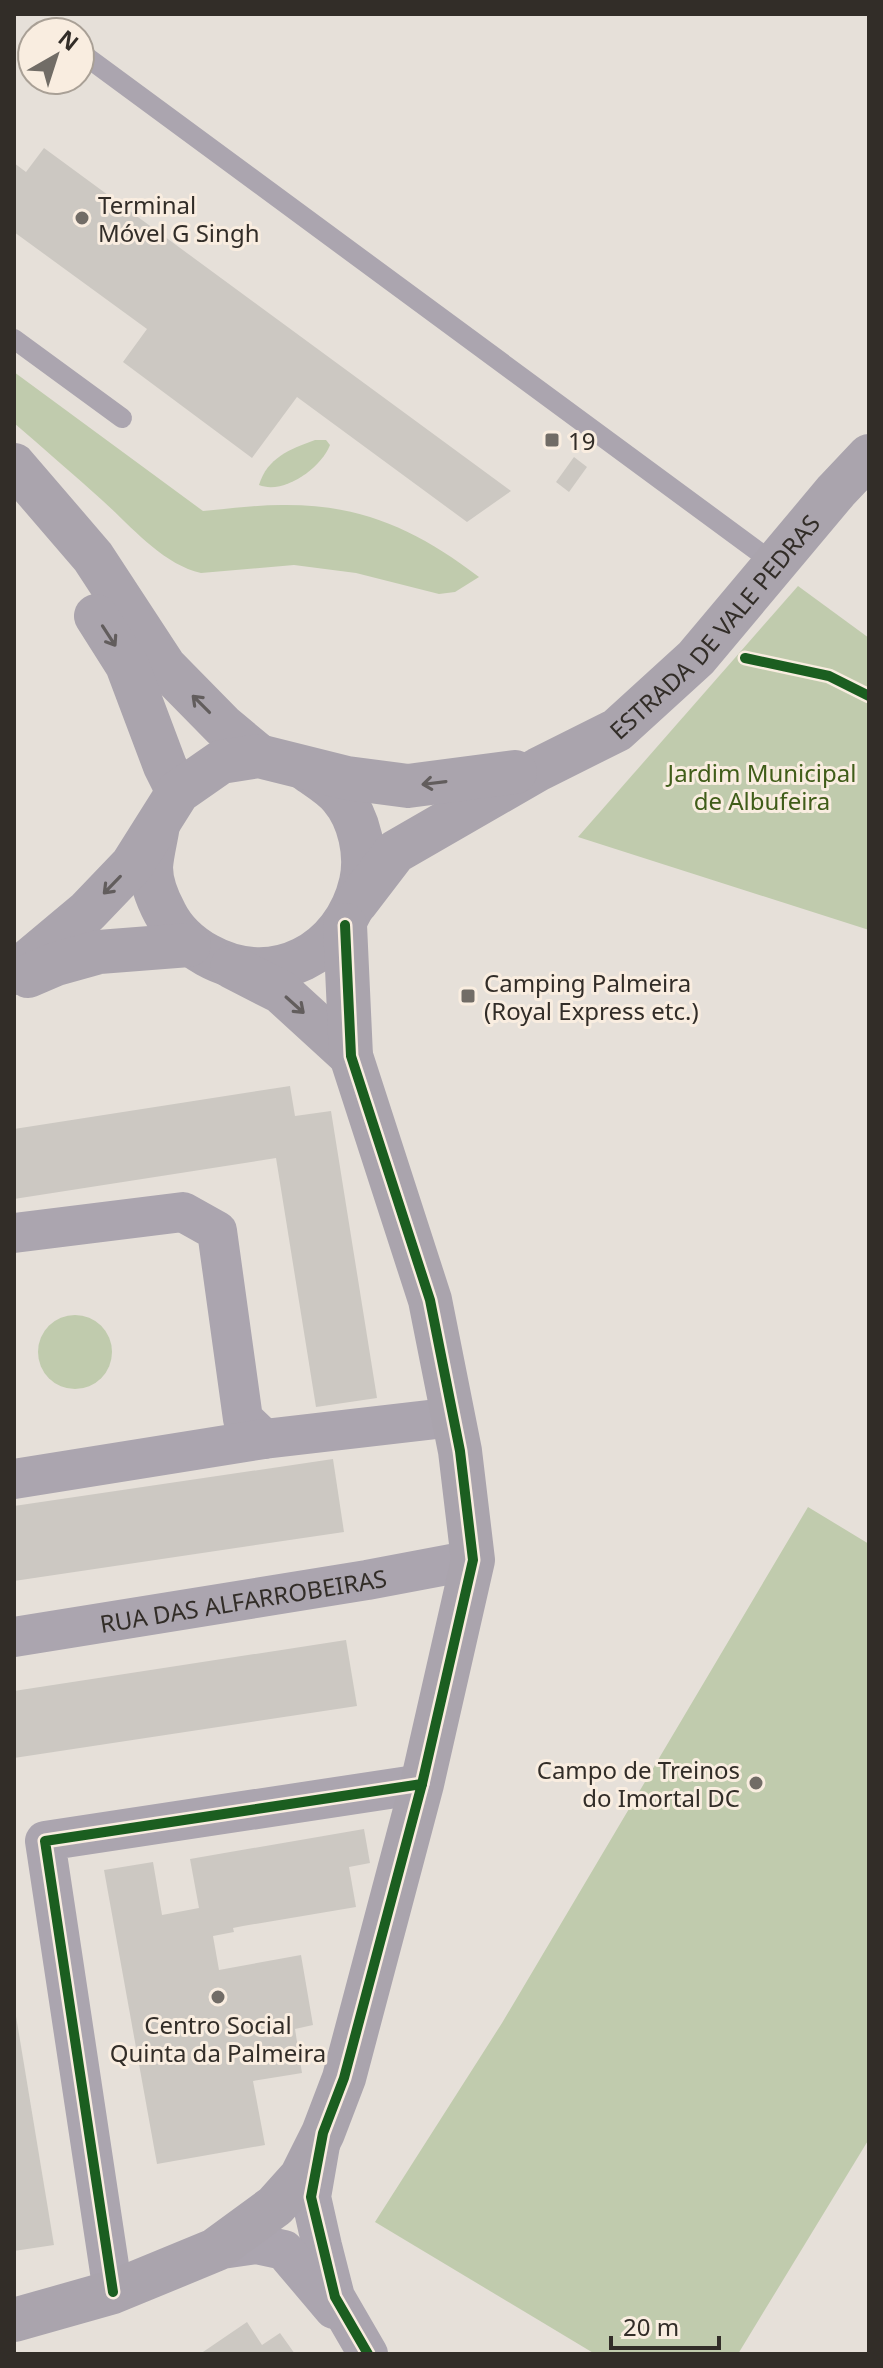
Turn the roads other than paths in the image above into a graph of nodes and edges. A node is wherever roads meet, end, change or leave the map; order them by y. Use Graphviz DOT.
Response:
graph roads {
  1 [pos="96,64"];
  2 [pos="14,339"];
  3 [pos="122,418"];
  4 [pos="869,456"];
  5 [pos="14,465"];
  6 [pos="14,505"];
  7 [pos="775,564"];
  8 [pos="259,756"];
  9 [pos="302,766"];
  10 [pos="539,769"];
  11 [pos="168,807"];
  12 [pos="351,914"];
  13 [pos="189,945"];
  14 [pos="230,966"];
  15 [pos="14,973"];
  16 [pos="14,982"];
  17 [pos="351,1056"];
  18 [pos="14,1233"];
  19 [pos="454,1417"];
  20 [pos="264,1439"];
  21 [pos="14,1479"];
  22 [pos="473,1560"];
  23 [pos="14,1637"];
  24 [pos="422,1784"];
  25 [pos="323,2133"];
  26 [pos="215,2250"];
  27 [pos="113,2292"];
  28 [pos="14,2320"];
  29 [pos="368,2354"];
  1 -- 7 [label="lane"];
  2 -- 3 [label="lane"];
  4 -- 7 [label="street, ESTRADA DE VALE PEDRAS"];
  8 -- 5 [label="street, one-way"];
  6 -- 11 [label="street, one-way"];
  7 -- 10 [label="street, ESTRADA DE VALE PEDRAS"];
  8 -- 9 [label="street"];
  8 -- 11 [label="street"];
  10 -- 9 [label="street, ESTRADA DE VALE PEDRAS, one-way"];
  9 -- 12 [label="street"];
  10 -- 12 [label="street, ESTRADA DE VALE PEDRAS"];
  11 -- 13 [label="street"];
  11 -- 15 [label="street, one-way"];
  12 -- 14 [label="street"];
  12 -- 17 [label="street"];
  13 -- 14 [label="street"];
  13 -- 16 [label="street"];
  14 -- 17 [label="street, one-way"];
  17 -- 19 [label="street"];
  18 -- 20 [label="street"];
  19 -- 20 [label="street"];
  19 -- 22 [label="street"];
  20 -- 21 [label="street"];
  22 -- 23 [label="street, RUA DAS ALFARROBEIRAS"];
  22 -- 24 [label="street"];
  24 -- 25 [label="street"];
  24 -- 27 [label="street"];
  25 -- 26 [label="street"];
  25 -- 29 [label="street"];
  26 -- 27 [label="street"];
  26 -- 29 [label="street"];
  27 -- 28 [label="street"];
}
